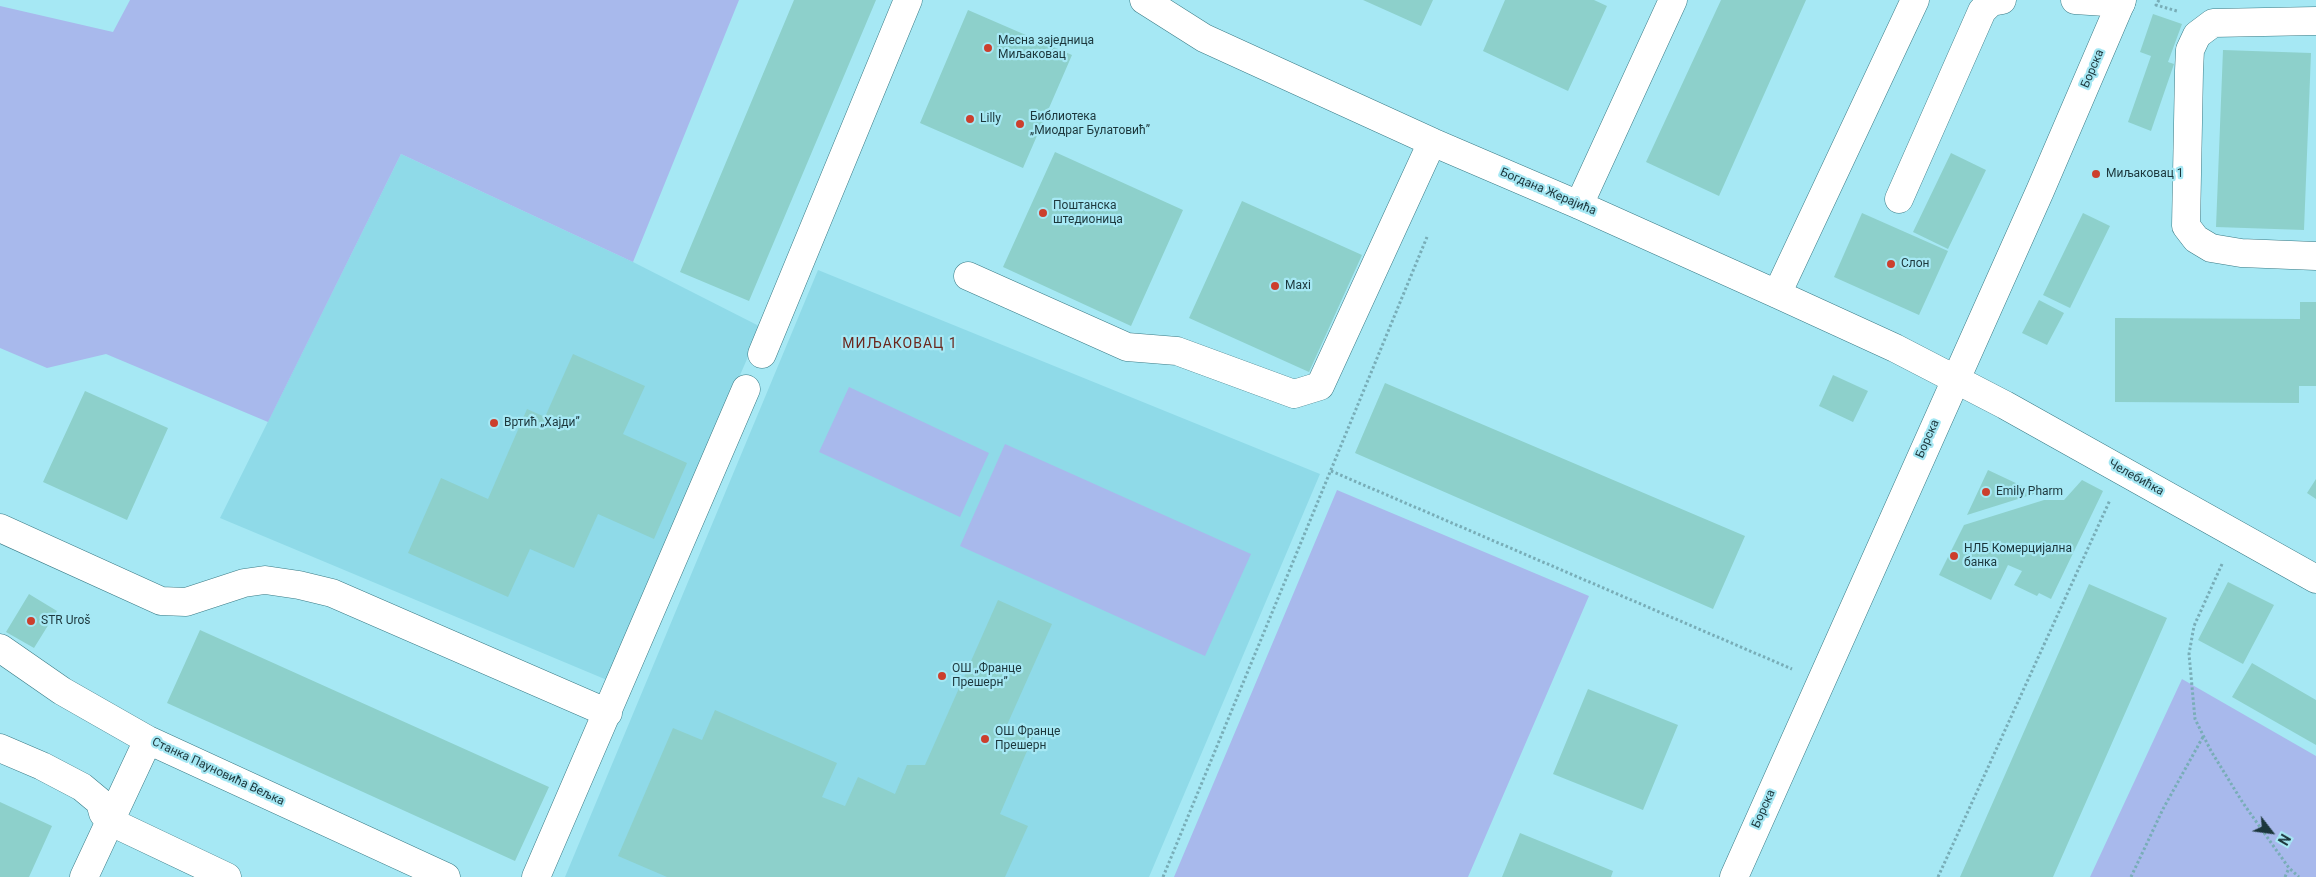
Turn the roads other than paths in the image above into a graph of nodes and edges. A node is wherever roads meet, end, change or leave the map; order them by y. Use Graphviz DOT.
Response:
graph roads {
  1 [pos="908,0"];
  2 [pos="1144,0"];
  3 [pos="1673,0"];
  4 [pos="1915,0"];
  5 [pos="2002,0"];
  6 [pos="2076,0"];
  7 [pos="2122,2"];
  8 [pos="2316,21"];
  9 [pos="1432,142"];
  10 [pos="1898,199"];
  11 [pos="1579,205"];
  12 [pos="2316,256"];
  13 [pos="968,276"];
  14 [pos="1777,294"];
  15 [pos="762,354"];
  16 [pos="1956,379"];
  17 [pos="746,389"];
  18 [pos="0,528"];
  19 [pos="2316,579"];
  20 [pos="0,648"];
  21 [pos="608,713"];
  22 [pos="148,740"];
  23 [pos="0,748"];
  24 [pos="109,820"];
  25 [pos="84,877"];
  26 [pos="227,877"];
  27 [pos="446,877"];
  28 [pos="536,877"];
  29 [pos="1734,877"];
  1 -- 15 [label="street"];
  2 -- 9 [label="street, Богдана Жерајића"];
  3 -- 11 [label="street"];
  4 -- 14 [label="street"];
  5 -- 10 [label="street"];
  6 -- 7 [label="street"];
  7 -- 16 [label="street, Борска"];
  8 -- 12 [label="street"];
  9 -- 11 [label="street, Богдана Жерајића"];
  9 -- 13 [label="street"];
  11 -- 14 [label="street, Богдана Жерајића"];
  14 -- 16 [label="street, Богдана Жерајића"];
  16 -- 19 [label="street, Челебићка"];
  16 -- 29 [label="street, Борска"];
  17 -- 21 [label="street"];
  18 -- 21 [label="street"];
  20 -- 22 [label="street, Станка Пауновића Вељка"];
  21 -- 28 [label="street"];
  22 -- 24 [label="street"];
  22 -- 27 [label="street, Станка Пауновића Вељка"];
  23 -- 24 [label="street"];
  24 -- 25 [label="street"];
  24 -- 26 [label="street"];
}
